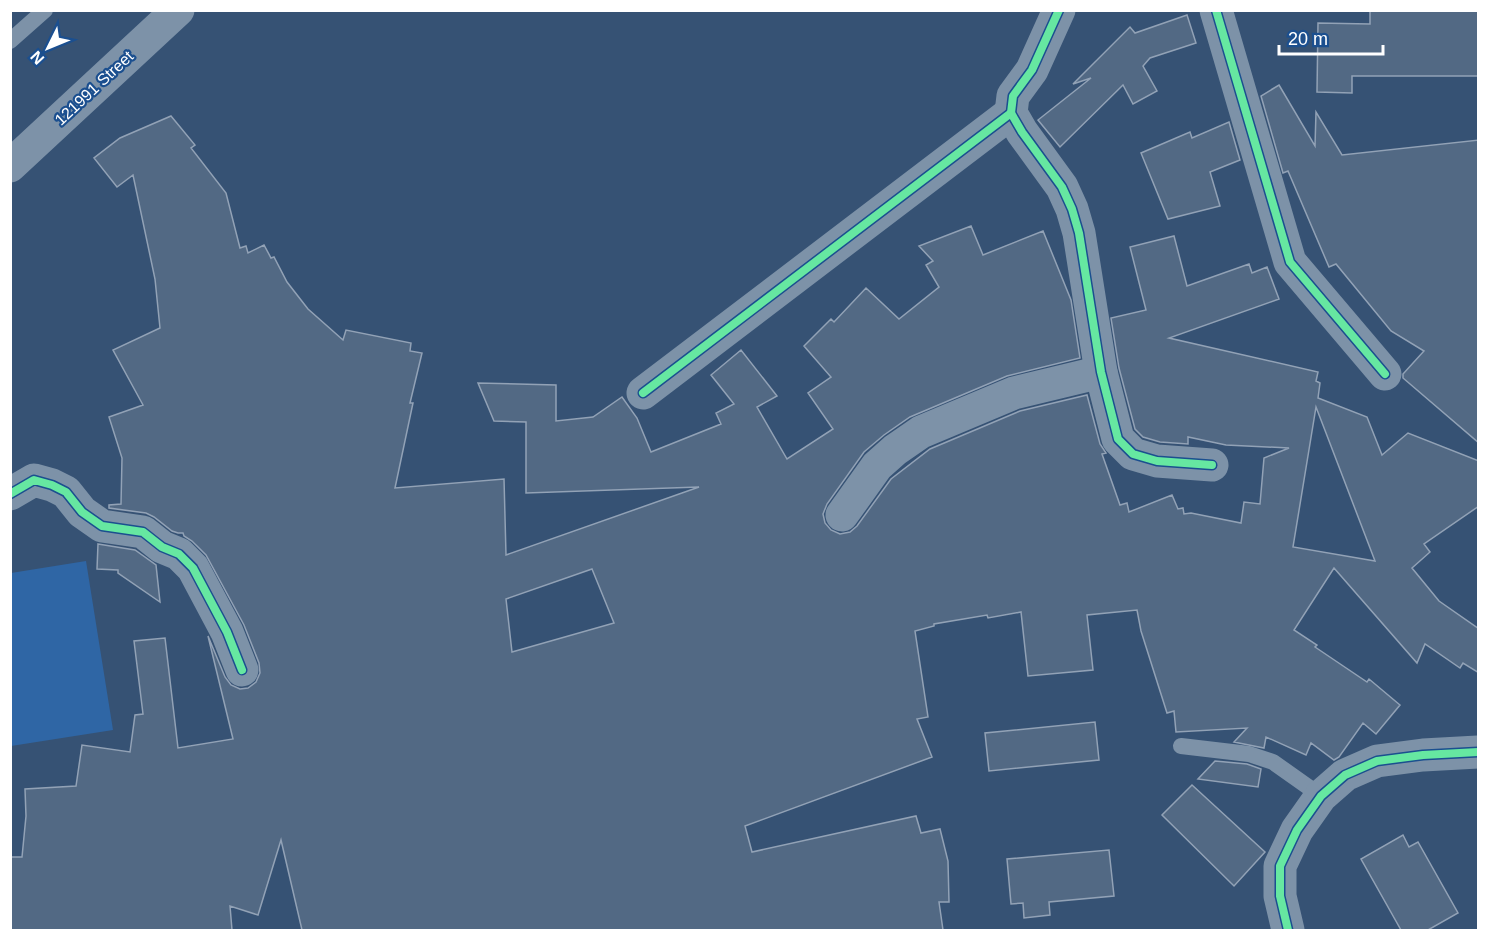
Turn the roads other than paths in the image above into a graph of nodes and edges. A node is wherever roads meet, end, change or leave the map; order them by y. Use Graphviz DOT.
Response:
graph roads {
  1 [pos="45,10"];
  2 [pos="178,10"];
  3 [pos="1059,10"];
  4 [pos="1216,10"];
  5 [pos="10,41"];
  6 [pos="1011,113"];
  7 [pos="10,166"];
  8 [pos="1101,372"];
  9 [pos="1385,374"];
  10 [pos="643,393"];
  11 [pos="1212,465"];
  12 [pos="10,494"];
  13 [pos="842,515"];
  14 [pos="242,670"];
  15 [pos="1181,746"];
  16 [pos="1479,752"];
  17 [pos="1321,796"];
  18 [pos="1288,930"];
  1 -- 5 [label="lane"];
  2 -- 7 [label="street, 121991 Street"];
  3 -- 6 [label="street"];
  4 -- 9 [label="street"];
  6 -- 8 [label="street"];
  6 -- 10 [label="street"];
  8 -- 11 [label="street"];
  8 -- 13 [label="street"];
  12 -- 14 [label="street"];
  15 -- 17 [label="lane"];
  16 -- 17 [label="street"];
  17 -- 18 [label="street"];
}
